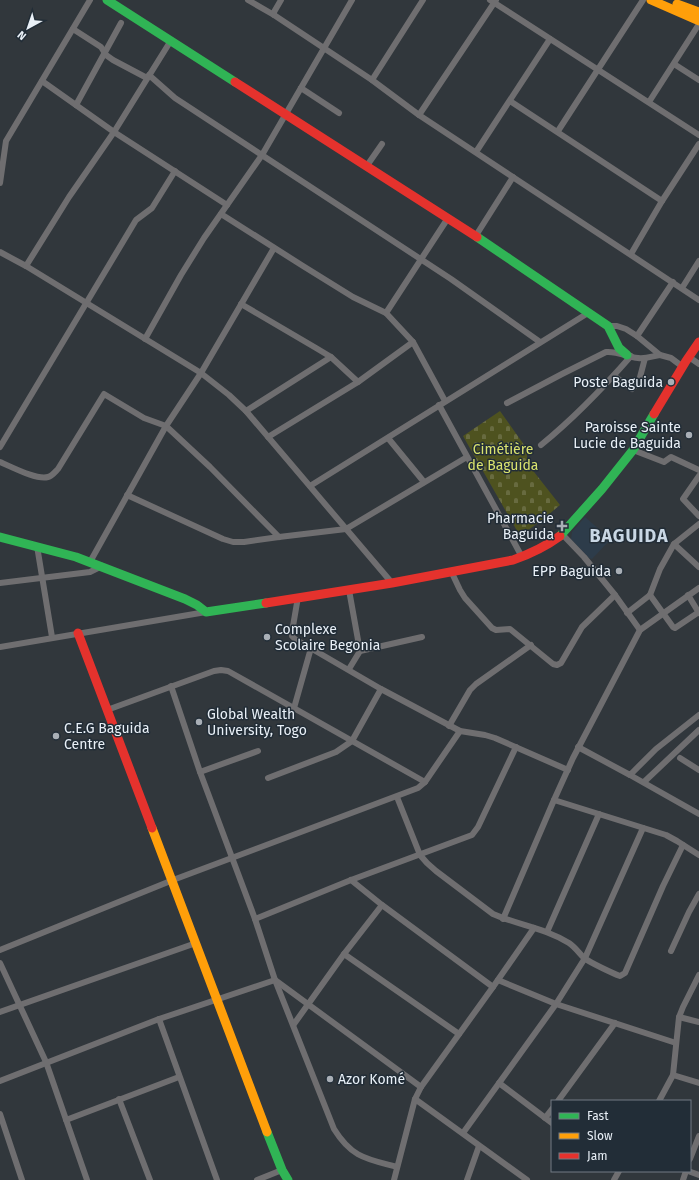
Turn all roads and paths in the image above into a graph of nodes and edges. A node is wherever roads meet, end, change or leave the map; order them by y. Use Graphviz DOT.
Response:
graph roads {
  1 [pos="90,0"];
  2 [pos="107,0"];
  3 [pos="248,0"];
  4 [pos="281,0"];
  5 [pos="352,0"];
  6 [pos="423,0"];
  7 [pos="644,0"];
  8 [pos="651,0"];
  9 [pos="669,0"];
  10 [pos="493,1"];
  11 [pos="699,12"];
  12 [pos="274,15"];
  13 [pos="699,22"];
  14 [pos="121,23"];
  15 [pos="73,29"];
  16 [pos="550,39"];
  17 [pos="170,42"];
  18 [pos="324,48"];
  19 [pos="105,52"];
  20 [pos="674,64"];
  21 [pos="597,69"];
  22 [pos="148,77"];
  23 [pos="372,80"];
  24 [pos="699,80"];
  25 [pos="42,81"];
  26 [pos="301,88"];
  27 [pos="510,101"];
  28 [pos="649,102"];
  29 [pos="76,105"];
  30 [pos="339,113"];
  31 [pos="286,114"];
  32 [pos="419,115"];
  33 [pos="558,131"];
  34 [pos="114,132"];
  35 [pos="699,135"];
  36 [pos="0,137"];
  37 [pos="6,141"];
  38 [pos="382,144"];
  39 [pos="699,144"];
  40 [pos="476,152"];
  41 [pos="262,155"];
  42 [pos="366,167"];
  43 [pos="175,170"];
  44 [pos="513,177"];
  45 [pos="0,183"];
  46 [pos="662,201"];
  47 [pos="227,204"];
  48 [pos="221,214"];
  49 [pos="448,218"];
  50 [pos="475,237"];
  51 [pos="274,248"];
  52 [pos="0,252"];
  53 [pos="631,254"];
  54 [pos="421,259"];
  55 [pos="699,261"];
  56 [pos="26,266"];
  57 [pos="673,282"];
  58 [pos="682,288"];
  59 [pos="699,300"];
  60 [pos="86,303"];
  61 [pos="241,304"];
  62 [pos="386,312"];
  63 [pos="588,313"];
  64 [pos="608,326"];
  65 [pos="637,336"];
  66 [pos="145,339"];
  67 [pos="413,342"];
  68 [pos="540,342"];
  69 [pos="699,342"];
  70 [pos="660,355"];
  71 [pos="629,356"];
  72 [pos="331,357"];
  73 [pos="688,357"];
  74 [pos="645,358"];
  75 [pos="699,364"];
  76 [pos="683,366"];
  77 [pos="201,373"];
  78 [pos="614,376"];
  79 [pos="358,382"];
  80 [pos="445,401"];
  81 [pos="439,404"];
  82 [pos="507,404"];
  83 [pos="246,411"];
  84 [pos="166,426"];
  85 [pos="268,437"];
  86 [pos="388,438"];
  87 [pos="541,445"];
  88 [pos="0,447"];
  89 [pos="633,450"];
  90 [pos="467,457"];
  91 [pos="0,462"];
  92 [pos="699,470"];
  93 [pos="699,476"];
  94 [pos="424,482"];
  95 [pos="310,486"];
  96 [pos="127,495"];
  97 [pos="699,516"];
  98 [pos="699,524"];
  99 [pos="346,529"];
  100 [pos="562,534"];
  101 [pos="0,537"];
  102 [pos="279,537"];
  103 [pos="674,544"];
  104 [pos="37,546"];
  105 [pos="522,557"];
  106 [pos="90,562"];
  107 [pos="102,566"];
  108 [pos="699,567"];
  109 [pos="451,571"];
  110 [pos="42,577"];
  111 [pos="0,583"];
  112 [pos="392,583"];
  113 [pos="699,588"];
  114 [pos="349,590"];
  115 [pos="616,595"];
  116 [pos="650,595"];
  117 [pos="688,595"];
  118 [pos="298,597"];
  119 [pos="206,612"];
  120 [pos="627,613"];
  121 [pos="699,613"];
  122 [pos="662,614"];
  123 [pos="640,630"];
  124 [pos="78,633"];
  125 [pos="422,636"];
  126 [pos="52,637"];
  127 [pos="531,645"];
  128 [pos="0,647"];
  129 [pos="311,648"];
  130 [pos="360,651"];
  131 [pos="348,669"];
  132 [pos="171,686"];
  133 [pos="381,689"];
  134 [pos="294,708"];
  135 [pos="107,710"];
  136 [pos="699,715"];
  137 [pos="449,726"];
  138 [pos="699,730"];
  139 [pos="460,731"];
  140 [pos="352,741"];
  141 [pos="516,747"];
  142 [pos="578,747"];
  143 [pos="258,751"];
  144 [pos="680,758"];
  145 [pos="568,770"];
  146 [pos="699,770"];
  147 [pos="200,772"];
  148 [pos="630,775"];
  149 [pos="268,778"];
  150 [pos="425,782"];
  151 [pos="644,782"];
  152 [pos="397,796"];
  153 [pos="554,800"];
  154 [pos="599,814"];
  155 [pos="699,814"];
  156 [pos="643,828"];
  157 [pos="683,845"];
  158 [pos="420,854"];
  159 [pos="699,855"];
  160 [pos="232,857"];
  161 [pos="173,880"];
  162 [pos="351,880"];
  163 [pos="699,894"];
  164 [pos="382,905"];
  165 [pos="255,918"];
  166 [pos="504,919"];
  167 [pos="534,928"];
  168 [pos="547,932"];
  169 [pos="196,942"];
  170 [pos="0,950"];
  171 [pos="671,951"];
  172 [pos="344,954"];
  173 [pos="585,958"];
  174 [pos="0,963"];
  175 [pos="699,975"];
  176 [pos="275,980"];
  177 [pos="498,980"];
  178 [pos="493,987"];
  179 [pos="216,999"];
  180 [pos="308,1004"];
  181 [pos="556,1004"];
  182 [pos="20,1005"];
  183 [pos="0,1012"];
  184 [pos="679,1017"];
  185 [pos="159,1019"];
  186 [pos="699,1022"];
  187 [pos="615,1023"];
  188 [pos="294,1024"];
  189 [pos="459,1034"];
  190 [pos="676,1043"];
  191 [pos="46,1062"];
  192 [pos="673,1075"];
  193 [pos="179,1077"];
  194 [pos="0,1081"];
  195 [pos="499,1083"];
  196 [pos="699,1084"];
  197 [pos="420,1087"];
  198 [pos="119,1099"];
  199 [pos="415,1099"];
  200 [pos="559,1100"];
  201 [pos="660,1100"];
  202 [pos="551,1110"];
  203 [pos="0,1114"];
  204 [pos="545,1118"];
  205 [pos="66,1120"];
  206 [pos="551,1122"];
  207 [pos="463,1133"];
  208 [pos="699,1136"];
  209 [pos="480,1146"];
  210 [pos="691,1156"];
  211 [pos="397,1166"];
  212 [pos="282,1170"];
  213 [pos="22,1180"];
  214 [pos="87,1180"];
  215 [pos="150,1180"];
  216 [pos="217,1180"];
  217 [pos="257,1180"];
  218 [pos="288,1180"];
  219 [pos="394,1180"];
  220 [pos="467,1180"];
  221 [pos="527,1180"];
  1 -- 15 [label="street"];
  2 -- 17 [label="main road"];
  3 -- 12 [label="street"];
  4 -- 12 [label="street"];
  5 -- 18 [label="street"];
  6 -- 23 [label="street"];
  7 -- 21 [label="street"];
  8 -- 13 [label="main road"];
  9 -- 11 [label="main road"];
  10 -- 16 [label="street"];
  10 -- 32 [label="street"];
  12 -- 18 [label="street"];
  13 -- 20 [label="street"];
  14 -- 19 [label="street"];
  15 -- 19 [label="street"];
  15 -- 25 [label="street"];
  16 -- 21 [label="street"];
  16 -- 27 [label="street"];
  17 -- 22 [label="street"];
  17 -- 31 [label="main road"];
  18 -- 23 [label="street"];
  18 -- 26 [label="street"];
  19 -- 22 [label="street"];
  19 -- 29 [label="street"];
  20 -- 24 [label="street"];
  20 -- 28 [label="street"];
  21 -- 28 [label="street"];
  21 -- 33 [label="street"];
  22 -- 34 [label="street"];
  22 -- 41 [label="street"];
  23 -- 32 [label="street"];
  25 -- 29 [label="street"];
  25 -- 37 [label="street"];
  26 -- 30 [label="street"];
  26 -- 31 [label="street"];
  27 -- 33 [label="street"];
  27 -- 40 [label="street"];
  28 -- 35 [label="street"];
  29 -- 34 [label="street"];
  31 -- 41 [label="street"];
  31 -- 42 [label="main road"];
  32 -- 40 [label="street"];
  33 -- 46 [label="street"];
  34 -- 43 [label="street"];
  34 -- 56 [label="street"];
  36 -- 37 [label="street"];
  37 -- 45 [label="street"];
  38 -- 42 [label="street"];
  39 -- 46 [label="street"];
  40 -- 44 [label="street"];
  41 -- 47 [label="street"];
  41 -- 54 [label="street"];
  42 -- 49 [label="main road"];
  43 -- 47 [label="street"];
  43 -- 60 [label="street"];
  44 -- 50 [label="street"];
  44 -- 53 [label="street"];
  46 -- 53 [label="street"];
  47 -- 48 [label="street"];
  48 -- 51 [label="street"];
  48 -- 66 [label="street"];
  49 -- 50 [label="main road"];
  49 -- 54 [label="street"];
  50 -- 63 [label="main road"];
  51 -- 61 [label="street"];
  51 -- 62 [label="street"];
  52 -- 56 [label="street"];
  53 -- 57 [label="street"];
  54 -- 62 [label="street"];
  54 -- 68 [label="street"];
  55 -- 58 [label="street"];
  56 -- 60 [label="street"];
  57 -- 58 [label="street"];
  57 -- 65 [label="street"];
  58 -- 59 [label="street"];
  60 -- 66 [label="street"];
  60 -- 88 [label="street"];
  61 -- 72 [label="street"];
  61 -- 77 [label="street"];
  62 -- 67 [label="street"];
  63 -- 64 [label="main road"];
  63 -- 68 [label="street"];
  64 -- 65 [label="street"];
  64 -- 71 [label="main road"];
  65 -- 70 [label="street"];
  66 -- 77 [label="street"];
  67 -- 79 [label="street"];
  67 -- 80 [label="street"];
  68 -- 80 [label="street"];
  69 -- 73 [label="main road"];
  70 -- 74 [label="street"];
  70 -- 76 [label="street"];
  71 -- 74 [label="street"];
  71 -- 78 [label="street"];
  71 -- 82 [label="street"];
  72 -- 79 [label="street"];
  72 -- 83 [label="street"];
  73 -- 75 [label="street"];
  73 -- 76 [label="main road"];
  74 -- 78 [label="street"];
  76 -- 89 [label="main road"];
  77 -- 83 [label="street"];
  77 -- 84 [label="street"];
  78 -- 87 [label="street"];
  79 -- 85 [label="street"];
  80 -- 81 [label="street"];
  81 -- 86 [label="street"];
  81 -- 90 [label="street"];
  83 -- 85 [label="street"];
  84 -- 91 [label="street"];
  84 -- 96 [label="street"];
  84 -- 102 [label="street"];
  85 -- 95 [label="street"];
  86 -- 94 [label="street"];
  86 -- 95 [label="street"];
  89 -- 92 [label="street"];
  89 -- 100 [label="main road"];
  90 -- 94 [label="street"];
  90 -- 105 [label="street"];
  93 -- 97 [label="street"];
  94 -- 99 [label="street"];
  95 -- 99 [label="street"];
  96 -- 102 [label="street"];
  96 -- 106 [label="street"];
  98 -- 103 [label="street"];
  99 -- 102 [label="street"];
  99 -- 112 [label="street"];
  100 -- 105 [label="main road"];
  100 -- 115 [label="street"];
  101 -- 104 [label="main road"];
  103 -- 108 [label="street"];
  103 -- 116 [label="street"];
  104 -- 106 [label="main road"];
  104 -- 110 [label="street"];
  105 -- 109 [label="main road"];
  106 -- 107 [label="main road"];
  107 -- 110 [label="street"];
  107 -- 119 [label="main road"];
  109 -- 112 [label="main road"];
  109 -- 127 [label="street"];
  110 -- 111 [label="street"];
  110 -- 126 [label="street"];
  112 -- 114 [label="main road"];
  113 -- 117 [label="street"];
  114 -- 118 [label="main road"];
  114 -- 130 [label="street"];
  115 -- 120 [label="street"];
  115 -- 127 [label="street"];
  116 -- 120 [label="street"];
  116 -- 122 [label="street"];
  117 -- 121 [label="street"];
  117 -- 122 [label="street"];
  118 -- 119 [label="main road"];
  118 -- 129 [label="street"];
  119 -- 124 [label="street"];
  120 -- 123 [label="street"];
  121 -- 122 [label="street"];
  122 -- 123 [label="street"];
  123 -- 142 [label="street"];
  124 -- 126 [label="street"];
  124 -- 135 [label="main road"];
  125 -- 130 [label="street"];
  126 -- 128 [label="street"];
  127 -- 137 [label="street"];
  129 -- 131 [label="street"];
  129 -- 134 [label="street"];
  130 -- 131 [label="street"];
  131 -- 133 [label="street"];
  132 -- 134 [label="street"];
  132 -- 135 [label="street"];
  132 -- 147 [label="street"];
  133 -- 137 [label="street"];
  133 -- 140 [label="street"];
  134 -- 140 [label="street"];
  135 -- 161 [label="main road"];
  136 -- 148 [label="street"];
  137 -- 139 [label="street"];
  138 -- 151 [label="street"];
  139 -- 141 [label="street"];
  139 -- 150 [label="street"];
  140 -- 149 [label="street"];
  140 -- 150 [label="street"];
  141 -- 145 [label="street"];
  141 -- 158 [label="street"];
  142 -- 145 [label="street"];
  142 -- 148 [label="street"];
  143 -- 147 [label="street"];
  144 -- 146 [label="street"];
  145 -- 153 [label="street"];
  147 -- 160 [label="street"];
  148 -- 151 [label="street"];
  150 -- 152 [label="street"];
  151 -- 155 [label="street"];
  152 -- 158 [label="street"];
  152 -- 160 [label="street"];
  153 -- 154 [label="street"];
  153 -- 166 [label="street"];
  154 -- 156 [label="street"];
  154 -- 168 [label="street"];
  156 -- 157 [label="street"];
  156 -- 173 [label="street"];
  157 -- 159 [label="street"];
  157 -- 173 [label="street"];
  158 -- 162 [label="street"];
  158 -- 166 [label="street"];
  160 -- 161 [label="street"];
  160 -- 165 [label="street"];
  161 -- 169 [label="main road"];
  161 -- 170 [label="street"];
  162 -- 164 [label="street"];
  162 -- 165 [label="street"];
  163 -- 171 [label="street"];
  164 -- 172 [label="street"];
  164 -- 178 [label="street"];
  165 -- 176 [label="street"];
  166 -- 167 [label="street"];
  167 -- 168 [label="street"];
  167 -- 177 [label="street"];
  168 -- 173 [label="street"];
  169 -- 179 [label="main road"];
  169 -- 182 [label="street"];
  172 -- 180 [label="street"];
  172 -- 189 [label="street"];
  173 -- 181 [label="street"];
  174 -- 182 [label="street"];
  175 -- 184 [label="street"];
  176 -- 179 [label="street"];
  176 -- 180 [label="street"];
  176 -- 188 [label="street"];
  177 -- 178 [label="street"];
  177 -- 181 [label="street"];
  178 -- 189 [label="street"];
  179 -- 185 [label="street"];
  179 -- 212 [label="main road"];
  180 -- 188 [label="street"];
  180 -- 197 [label="street"];
  181 -- 187 [label="street"];
  181 -- 195 [label="street"];
  182 -- 183 [label="street"];
  182 -- 191 [label="street"];
  184 -- 186 [label="street"];
  184 -- 190 [label="street"];
  185 -- 191 [label="street"];
  185 -- 193 [label="street"];
  187 -- 190 [label="street"];
  187 -- 200 [label="street"];
  188 -- 211 [label="street"];
  189 -- 197 [label="street"];
  190 -- 192 [label="street"];
  191 -- 194 [label="street"];
  191 -- 205 [label="street"];
  192 -- 196 [label="street"];
  192 -- 201 [label="street"];
  193 -- 198 [label="street"];
  193 -- 216 [label="street"];
  195 -- 204 [label="street"];
  195 -- 207 [label="street"];
  197 -- 199 [label="street"];
  198 -- 205 [label="street"];
  198 -- 215 [label="street"];
  199 -- 207 [label="street"];
  199 -- 211 [label="street"];
  202 -- 204 [label="street"];
  203 -- 213 [label="street"];
  204 -- 206 [label="street"];
  205 -- 214 [label="street"];
  207 -- 209 [label="street"];
  208 -- 210 [label="street"];
  209 -- 220 [label="street"];
  209 -- 221 [label="street"];
  211 -- 219 [label="street"];
  212 -- 217 [label="street"];
  212 -- 218 [label="main road"];
}
